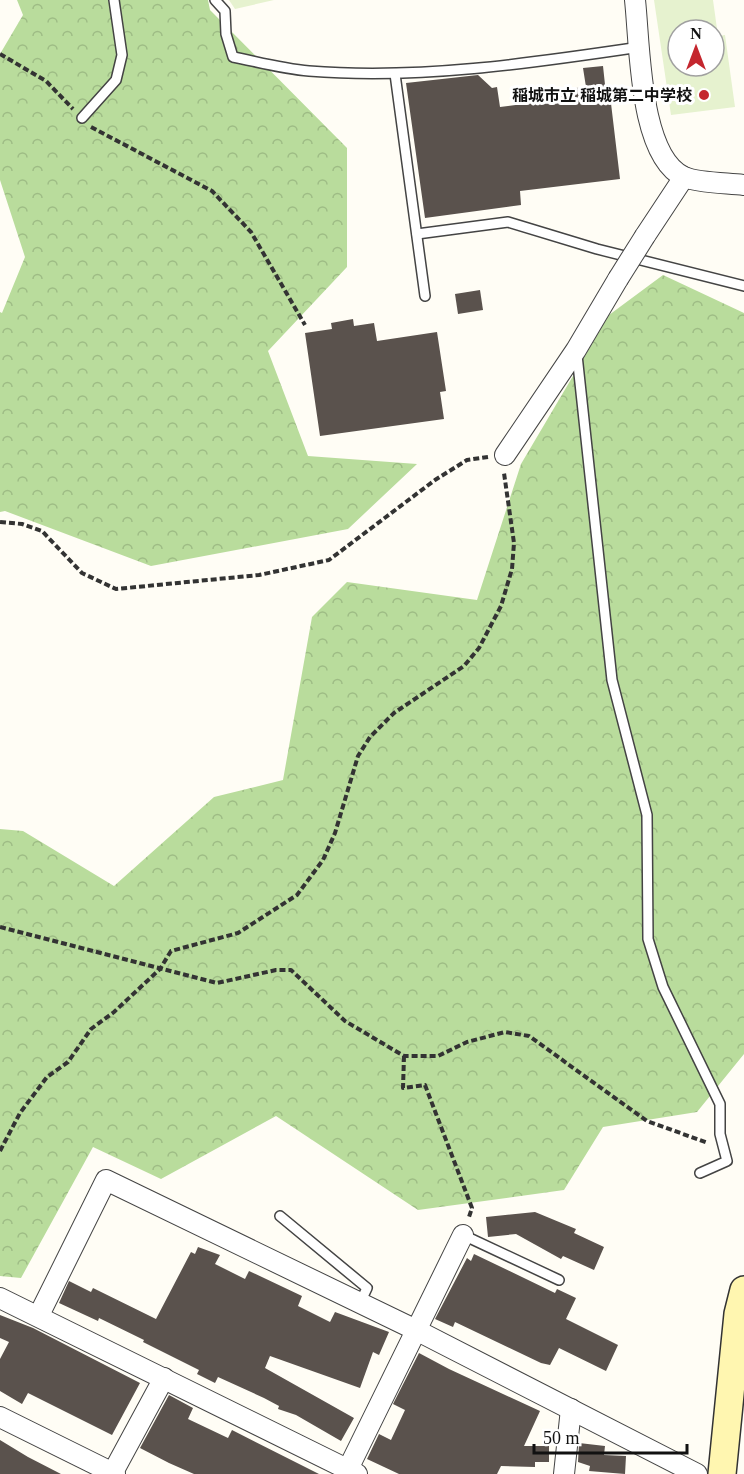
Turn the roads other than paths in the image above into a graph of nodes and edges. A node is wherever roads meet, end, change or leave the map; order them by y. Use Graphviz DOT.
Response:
graph roads {
  1 [pos="114,0"];
  2 [pos="215,0"];
  3 [pos="634,0"];
  4 [pos="640,47"];
  5 [pos="396,74"];
  6 [pos="82,118"];
  7 [pos="684,177"];
  8 [pos="744,185"];
  9 [pos="417,234"];
  10 [pos="744,286"];
  11 [pos="425,296"];
  12 [pos="576,350"];
  13 [pos="505,455"];
  14 [pos="700,1173"];
  15 [pos="280,1216"];
  16 [pos="463,1235"];
  17 [pos="559,1280"];
  18 [pos="744,1290"];
  19 [pos="0,1298"];
  20 [pos="360,1303"];
  21 [pos="39,1315"];
  22 [pos="416,1330"];
  23 [pos="164,1378"];
  24 [pos="571,1409"];
  25 [pos="0,1417"];
  26 [pos="353,1472"];
  27 [pos="113,1474"];
  28 [pos="564,1474"];
  29 [pos="697,1474"];
  30 [pos="722,1474"];
  1 -- 6 [label="lane"];
  2 -- 5 [label="lane"];
  3 -- 4 [label="street"];
  4 -- 5 [label="lane"];
  4 -- 7 [label="street"];
  5 -- 9 [label="lane"];
  7 -- 8 [label="street"];
  7 -- 12 [label="street, bridge"];
  9 -- 10 [label="lane"];
  9 -- 11 [label="lane"];
  12 -- 13 [label="street"];
  12 -- 14 [label="lane"];
  15 -- 20 [label="lane"];
  16 -- 17 [label="lane"];
  16 -- 22 [label="street"];
  18 -- 30 [label="street"];
  19 -- 21 [label="street"];
  20 -- 21 [label="street"];
  20 -- 22 [label="street"];
  21 -- 23 [label="street"];
  22 -- 24 [label="street"];
  22 -- 26 [label="street"];
  23 -- 26 [label="street"];
  23 -- 27 [label="street"];
  24 -- 28 [label="street"];
  24 -- 29 [label="street"];
  25 -- 27 [label="street"];
}
